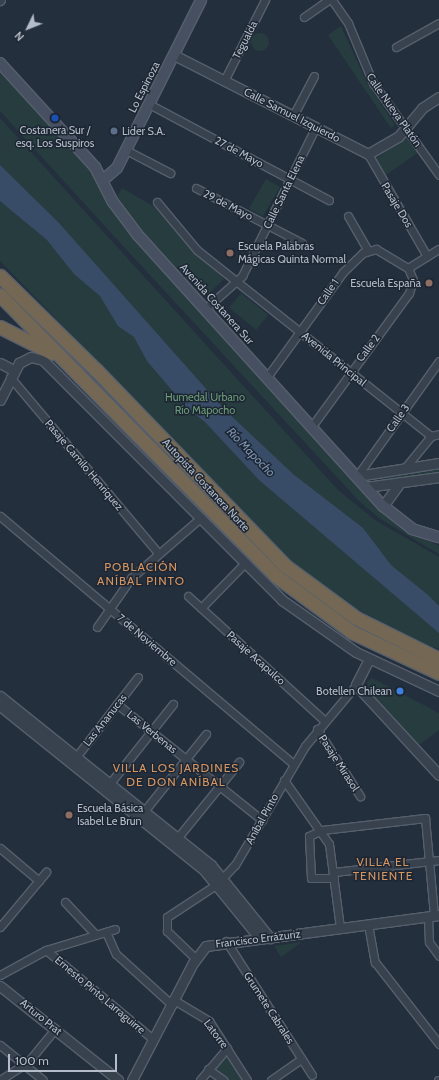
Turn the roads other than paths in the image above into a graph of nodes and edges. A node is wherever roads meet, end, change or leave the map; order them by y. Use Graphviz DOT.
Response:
graph roads {
  1 [pos="201,0"];
  2 [pos="265,0"];
  3 [pos="328,0"];
  4 [pos="332,0"];
  5 [pos="304,16"];
  6 [pos="439,23"];
  7 [pos="396,47"];
  8 [pos="174,54"];
  9 [pos="0,62"];
  10 [pos="314,76"];
  11 [pos="224,80"];
  12 [pos="439,97"];
  13 [pos="149,104"];
  14 [pos="293,116"];
  15 [pos="315,128"];
  16 [pos="407,129"];
  17 [pos="126,150"];
  18 [pos="368,154"];
  19 [pos="170,173"];
  20 [pos="439,175"];
  21 [pos="290,179"];
  22 [pos="103,180"];
  23 [pos="196,188"];
  24 [pos="329,200"];
  25 [pos="157,202"];
  26 [pos="348,216"];
  27 [pos="267,225"];
  28 [pos="302,243"];
  29 [pos="439,249"];
  30 [pos="368,250"];
  31 [pos="427,256"];
  32 [pos="408,268"];
  33 [pos="0,276"];
  34 [pos="237,283"];
  35 [pos="0,295"];
  36 [pos="205,309"];
  37 [pos="0,327"];
  38 [pos="300,332"];
  39 [pos="439,361"];
  40 [pos="0,363"];
  41 [pos="350,372"];
  42 [pos="12,374"];
  43 [pos="84,376"];
  44 [pos="267,377"];
  45 [pos="0,400"];
  46 [pos="401,413"];
  47 [pos="312,426"];
  48 [pos="439,434"];
  49 [pos="431,436"];
  50 [pos="439,463"];
  51 [pos="404,469"];
  52 [pos="357,476"];
  53 [pos="439,477"];
  54 [pos="400,483"];
  55 [pos="366,487"];
  56 [pos="383,506"];
  57 [pos="0,516"];
  58 [pos="198,520"];
  59 [pos="439,537"];
  60 [pos="158,553"];
  61 [pos="244,565"];
  62 [pos="188,596"];
  63 [pos="109,608"];
  64 [pos="201,608"];
  65 [pos="97,627"];
  66 [pos="369,659"];
  67 [pos="439,659"];
  68 [pos="439,673"];
  69 [pos="138,677"];
  70 [pos="356,685"];
  71 [pos="439,692"];
  72 [pos="0,696"];
  73 [pos="117,704"];
  74 [pos="173,704"];
  75 [pos="0,706"];
  76 [pos="324,720"];
  77 [pos="317,729"];
  78 [pos="151,732"];
  79 [pos="206,734"];
  80 [pos="185,759"];
  81 [pos="73,760"];
  82 [pos="239,762"];
  83 [pos="293,764"];
  84 [pos="439,775"];
  85 [pos="284,780"];
  86 [pos="219,786"];
  87 [pos="108,787"];
  88 [pos="360,796"];
  89 [pos="142,814"];
  90 [pos="262,820"];
  91 [pos="322,830"];
  92 [pos="176,841"];
  93 [pos="0,848"];
  94 [pos="439,860"];
  95 [pos="429,861"];
  96 [pos="46,872"];
  97 [pos="334,875"];
  98 [pos="39,881"];
  99 [pos="220,881"];
  100 [pos="66,902"];
  101 [pos="434,915"];
  102 [pos="368,924"];
  103 [pos="0,926"];
  104 [pos="340,927"];
  105 [pos="115,929"];
  106 [pos="106,932"];
  107 [pos="96,935"];
  108 [pos="270,938"];
  109 [pos="260,939"];
  110 [pos="226,941"];
  111 [pos="46,950"];
  112 [pos="439,956"];
  113 [pos="195,958"];
  114 [pos="0,975"];
  115 [pos="0,986"];
  116 [pos="173,1002"];
  117 [pos="55,1029"];
  118 [pos="153,1040"];
  119 [pos="439,1044"];
  120 [pos="0,1045"];
  121 [pos="227,1048"];
  122 [pos="301,1059"];
  123 [pos="24,1065"];
  124 [pos="208,1070"];
  125 [pos="312,1075"];
  126 [pos="0,1080"];
  127 [pos="42,1080"];
  128 [pos="118,1080"];
  129 [pos="132,1080"];
  130 [pos="200,1080"];
  131 [pos="222,1080"];
  132 [pos="247,1080"];
  133 [pos="271,1080"];
  1 -- 8 [label="main road, Lo Espinoza"];
  2 -- 11 [label="street, Tegualda"];
  3 -- 5 [label="street"];
  4 -- 16 [label="street, Calle Nueva Platón"];
  6 -- 7 [label="street"];
  8 -- 11 [label="street, Calle Samuel Izquierdo"];
  8 -- 13 [label="main road, Lo Espinoza"];
  9 -- 22 [label="main road, Avenida Costanera Sur"];
  10 -- 14 [label="street"];
  11 -- 14 [label="street, Calle Samuel Izquierdo"];
  12 -- 16 [label="street"];
  13 -- 17 [label="main road, Lo Espinoza"];
  13 -- 21 [label="street, 27 de Mayo"];
  14 -- 15 [label="street, Calle Samuel Izquierdo"];
  15 -- 18 [label="street, Calle Samuel Izquierdo"];
  15 -- 21 [label="street, Calle Santa Elena"];
  16 -- 18 [label="street"];
  16 -- 20 [label="street, Calle Nueva Platón"];
  17 -- 19 [label="street"];
  17 -- 22 [label="main road, Lo Espinoza"];
  18 -- 31 [label="street, Pasaje Dos"];
  21 -- 24 [label="street, 27 de Mayo"];
  21 -- 27 [label="street, Calle Santa Elena"];
  22 -- 36 [label="main road, Avenida Costanera Sur"];
  23 -- 27 [label="street, 29 de Mayo"];
  25 -- 34 [label="street, Avenida Principal"];
  26 -- 30 [label="street"];
  27 -- 28 [label="street, 29 de Mayo"];
  27 -- 34 [label="street, Calle Santa Elena"];
  29 -- 31 [label="street"];
  30 -- 32 [label="street"];
  30 -- 38 [label="street, Calle 1"];
  31 -- 32 [label="street"];
  32 -- 41 [label="street, Calle 2"];
  33 -- 67 [label="highway, Autopista Costanera Norte"];
  34 -- 36 [label="street, Calle Santa Elena"];
  34 -- 38 [label="street, Avenida Principal"];
  35 -- 43 [label="highway, Autopista Costanera Norte"];
  36 -- 44 [label="main road, Avenida Costanera Sur"];
  37 -- 43 [label="highway"];
  38 -- 41 [label="street, Avenida Principal"];
  38 -- 44 [label="street, Calle 1"];
  39 -- 46 [label="street, Calle 3"];
  40 -- 42 [label="street"];
  41 -- 46 [label="street, Avenida Principal"];
  41 -- 47 [label="street, Calle 2"];
  42 -- 45 [label="street"];
  42 -- 58 [label="street"];
  42 -- 60 [label="street, Pasaje Camilo Henríquez"];
  43 -- 68 [label="highway, Autopista Costanera Norte"];
  44 -- 47 [label="main road, Avenida Costanera Sur"];
  46 -- 49 [label="street, Avenida Principal"];
  46 -- 52 [label="street, Calle 3"];
  47 -- 52 [label="main road, Avenida Costanera Sur"];
  48 -- 49 [label="street"];
  49 -- 51 [label="street"];
  50 -- 51 [label="street"];
  51 -- 52 [label="street"];
  52 -- 55 [label="main road, Avenida Costanera Sur"];
  53 -- 54 [label="street"];
  54 -- 55 [label="street"];
  54 -- 56 [label="street"];
  55 -- 56 [label="main road, Avenida Costanera Sur"];
  56 -- 59 [label="main road, Avenida Costanera Sur"];
  57 -- 63 [label="street, 7 de Noviembre"];
  58 -- 60 [label="street"];
  58 -- 61 [label="street"];
  60 -- 63 [label="street"];
  61 -- 64 [label="street"];
  61 -- 66 [label="street"];
  62 -- 64 [label="street, Pasaje Acapulco"];
  63 -- 65 [label="street"];
  63 -- 83 [label="street, 7 de Noviembre"];
  64 -- 76 [label="street, Pasaje Acapulco"];
  66 -- 70 [label="street, Aníbal Pinto"];
  66 -- 71 [label="street"];
  69 -- 73 [label="street, Las Ananucas"];
  70 -- 76 [label="street, Aníbal Pinto"];
  70 -- 84 [label="street"];
  72 -- 81 [label="street"];
  73 -- 78 [label="street, Las Verbenas"];
  73 -- 81 [label="street, Las Ananucas"];
  74 -- 78 [label="street"];
  75 -- 81 [label="street"];
  76 -- 77 [label="street, Aníbal Pinto"];
  77 -- 83 [label="street, Aníbal Pinto"];
  77 -- 88 [label="street, Pasaje Mirasol"];
  78 -- 80 [label="street, Las Verbenas"];
  78 -- 87 [label="street"];
  79 -- 80 [label="street"];
  80 -- 86 [label="street, Las Verbenas"];
  80 -- 89 [label="street"];
  81 -- 87 [label="street"];
  82 -- 86 [label="street"];
  83 -- 85 [label="street, Aníbal Pinto"];
  85 -- 90 [label="street, Aníbal Pinto"];
  85 -- 91 [label="street"];
  86 -- 90 [label="street, Las Verbenas"];
  86 -- 92 [label="street"];
  87 -- 89 [label="street"];
  89 -- 92 [label="street"];
  90 -- 99 [label="street, Aníbal Pinto"];
  91 -- 95 [label="street"];
  91 -- 97 [label="street"];
  91 -- 97 [label="street"];
  92 -- 99 [label="street"];
  93 -- 98 [label="street"];
  94 -- 95 [label="street"];
  95 -- 97 [label="street"];
  95 -- 101 [label="street"];
  96 -- 98 [label="street"];
  97 -- 104 [label="street"];
  98 -- 103 [label="street"];
  99 -- 108 [label="street"];
  99 -- 109 [label="street"];
  99 -- 113 [label="street, Aníbal Pinto"];
  100 -- 107 [label="street"];
  101 -- 102 [label="street, Francisco Errázuriz"];
  101 -- 112 [label="street"];
  102 -- 104 [label="street, Francisco Errázuriz"];
  102 -- 119 [label="street"];
  104 -- 108 [label="street, Francisco Errázuriz"];
  105 -- 106 [label="street"];
  106 -- 107 [label="street"];
  106 -- 116 [label="street, Latorre"];
  107 -- 111 [label="street"];
  108 -- 109 [label="street, Francisco Errázuriz"];
  109 -- 110 [label="street, Francisco Errázuriz"];
  110 -- 113 [label="street, Francisco Errázuriz"];
  110 -- 122 [label="street, Grumete Cabrales"];
  111 -- 114 [label="street"];
  111 -- 118 [label="street, Ernesto Pinto Larraguirre"];
  113 -- 116 [label="street, Francisco Errázuriz"];
  115 -- 117 [label="street, Arturo Prat"];
  116 -- 118 [label="street, Francisco Errázuriz"];
  116 -- 121 [label="street, Latorre"];
  117 -- 123 [label="street"];
  117 -- 128 [label="street, Arturo Prat"];
  118 -- 129 [label="street, Francisco Errázuriz"];
  120 -- 123 [label="street"];
  121 -- 124 [label="street"];
  121 -- 132 [label="street, Latorre"];
  122 -- 125 [label="street, Grumete Cabrales"];
  122 -- 133 [label="street"];
  123 -- 126 [label="street"];
  123 -- 127 [label="street"];
  124 -- 130 [label="street"];
  124 -- 131 [label="street"];
}
